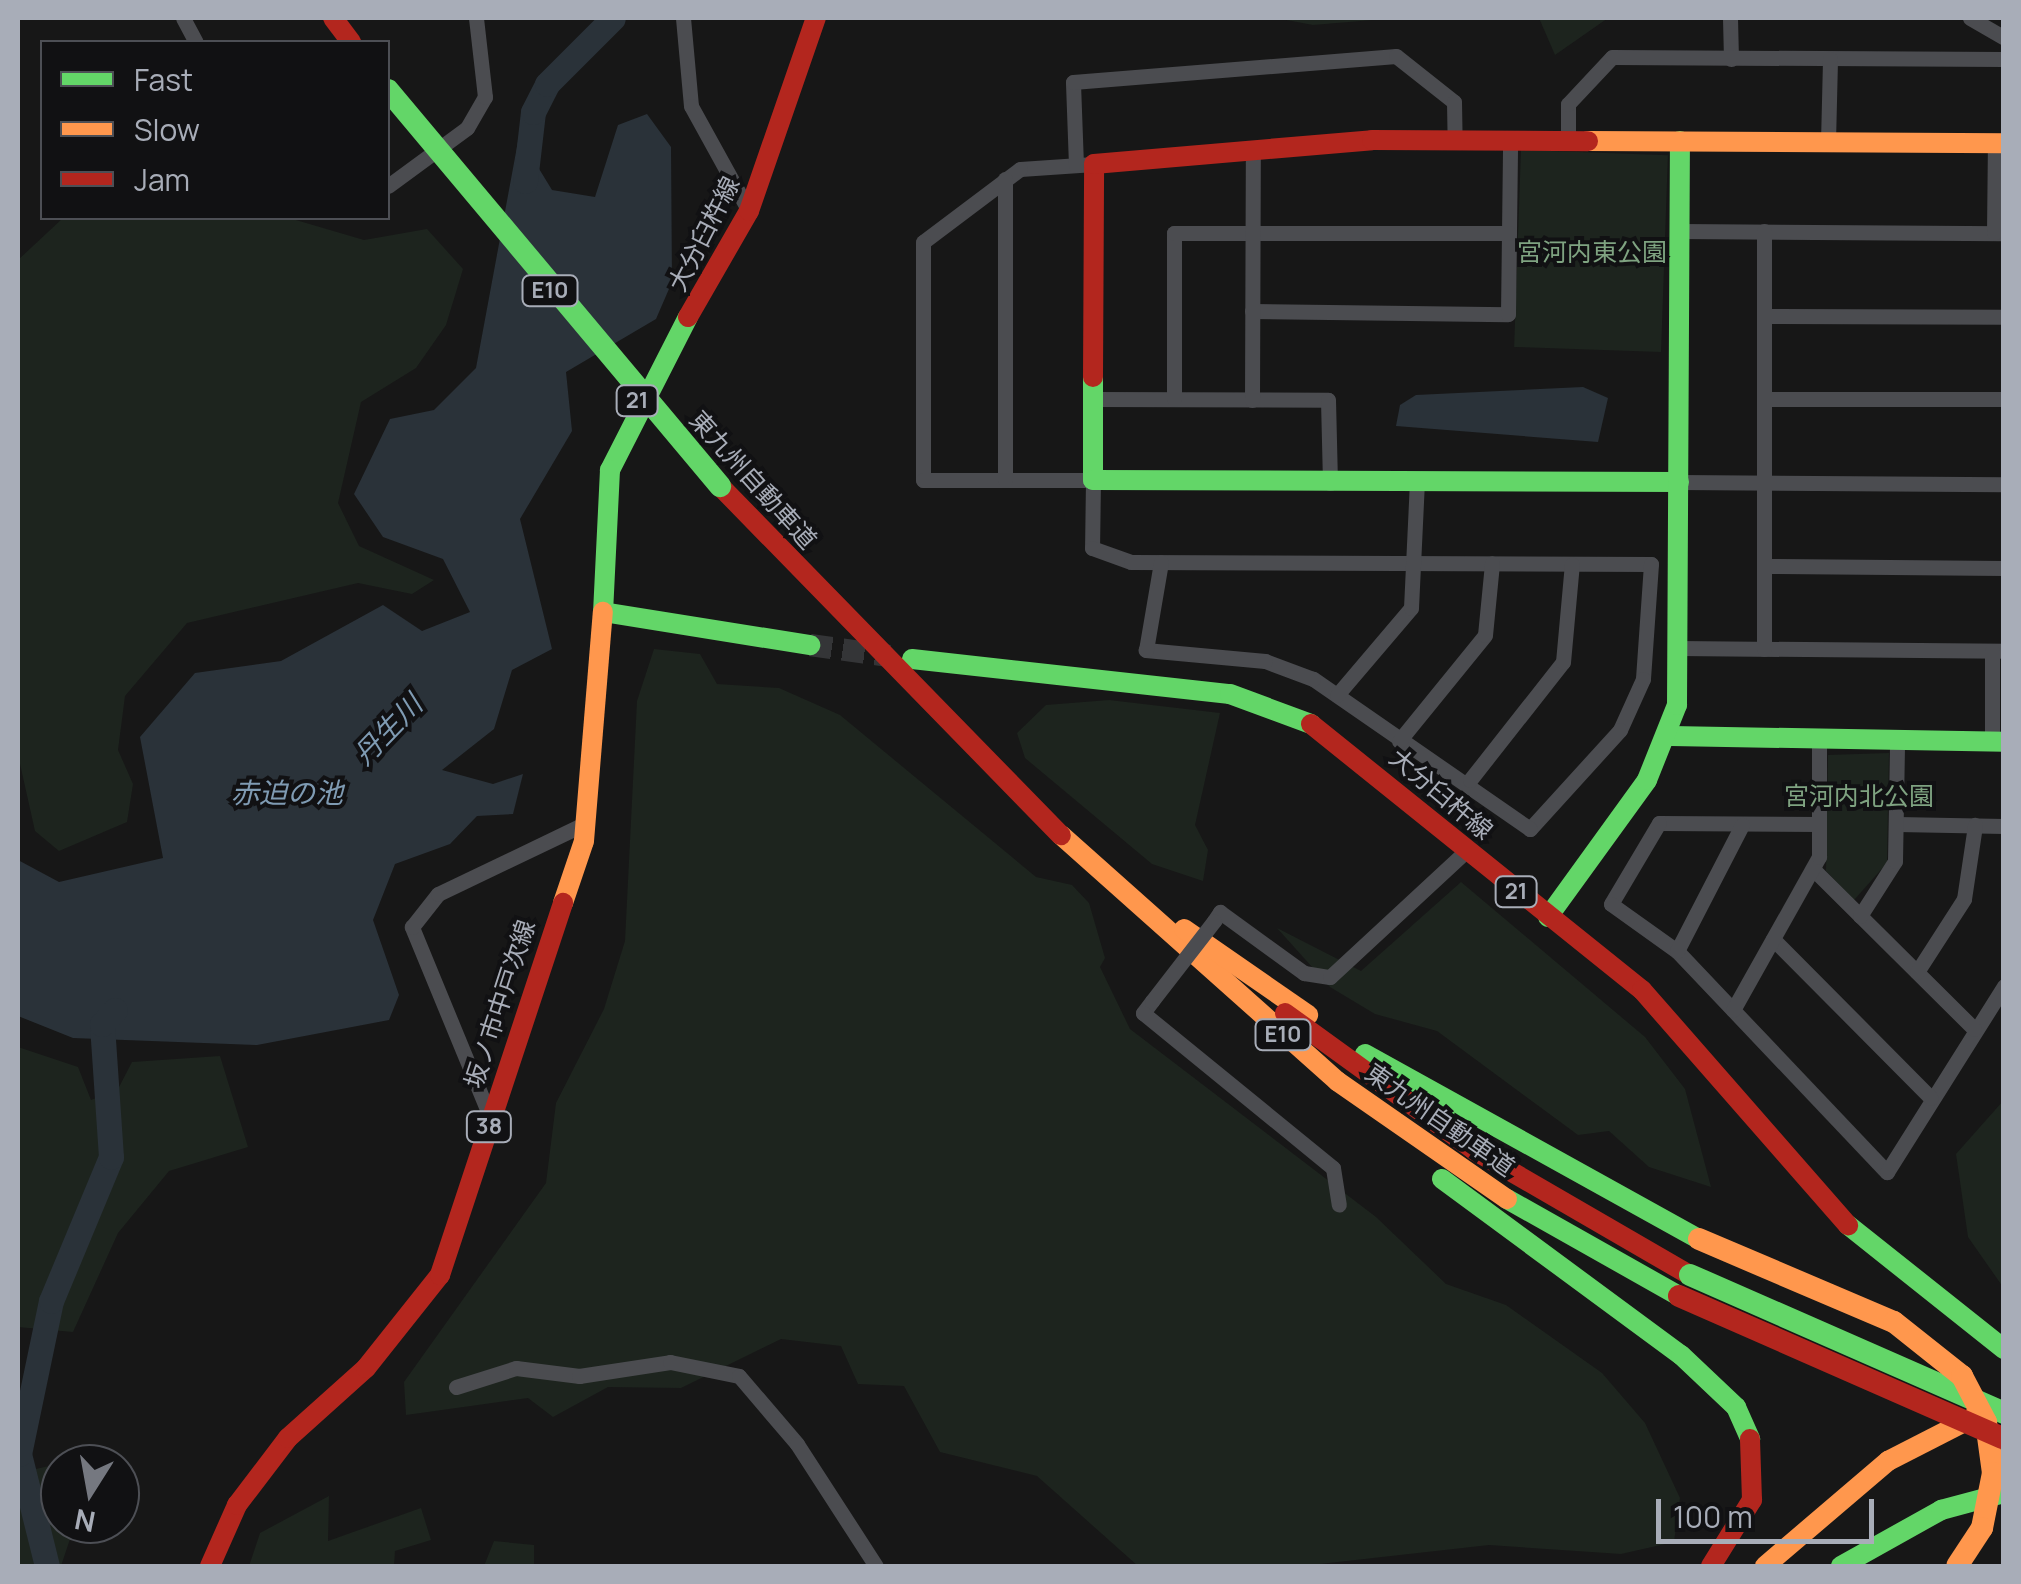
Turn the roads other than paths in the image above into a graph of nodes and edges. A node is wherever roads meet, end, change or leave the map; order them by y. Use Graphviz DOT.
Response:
graph roads {
  1 [pos="182,18"];
  2 [pos="333,18"];
  3 [pos="476,18"];
  4 [pos="683,18"];
  5 [pos="816,18"];
  6 [pos="1730,18"];
  7 [pos="1970,18"];
  8 [pos="2004,38"];
  9 [pos="195,40"];
  10 [pos="350,40"];
  11 [pos="1730,58"];
  12 [pos="2004,59"];
  13 [pos="1830,60"];
  14 [pos="390,92"];
  15 [pos="1455,140"];
  16 [pos="1510,140"];
  17 [pos="1568,141"];
  18 [pos="1680,141"];
  19 [pos="1828,142"];
  20 [pos="1999,142"];
  21 [pos="1254,150"];
  22 [pos="1085,164"];
  23 [pos="1005,179"];
  24 [pos="390,185"];
  25 [pos="749,212"];
  26 [pos="1680,231"];
  27 [pos="1764,231"];
  28 [pos="1999,232"];
  29 [pos="1253,233"];
  30 [pos="1509,233"];
  31 [pos="1252,311"];
  32 [pos="1764,316"];
  33 [pos="2004,317"];
  34 [pos="1093,399"];
  35 [pos="1174,399"];
  36 [pos="1765,399"];
  37 [pos="1252,400"];
  38 [pos="2004,400"];
  39 [pos="1005,480"];
  40 [pos="1093,480"];
  41 [pos="1679,482"];
  42 [pos="1765,482"];
  43 [pos="1330,483"];
  44 [pos="1417,483"];
  45 [pos="2004,484"];
  46 [pos="1160,562"];
  47 [pos="1416,563"];
  48 [pos="1492,563"];
  49 [pos="1572,564"];
  50 [pos="1766,566"];
  51 [pos="2004,568"];
  52 [pos="603,612"];
  53 [pos="810,646"];
  54 [pos="1678,648"];
  55 [pos="1764,649"];
  56 [pos="1998,651"];
  57 [pos="912,659"];
  58 [pos="1337,695"];
  59 [pos="936,712"];
  60 [pos="1671,736"];
  61 [pos="1819,740"];
  62 [pos="1399,741"];
  63 [pos="1897,741"];
  64 [pos="1998,742"];
  65 [pos="1470,780"];
  66 [pos="1003,783"];
  67 [pos="586,823"];
  68 [pos="1819,824"];
  69 [pos="1897,824"];
  70 [pos="1742,825"];
  71 [pos="1975,826"];
  72 [pos="2004,826"];
  73 [pos="1466,851"];
  74 [pos="1812,869"];
  75 [pos="1860,916"];
  76 [pos="1548,917"];
  77 [pos="1178,925"];
  78 [pos="1773,939"];
  79 [pos="1677,952"];
  80 [pos="1917,972"];
  81 [pos="2004,986"];
  82 [pos="1733,1010"];
  83 [pos="1974,1029"];
  84 [pos="1931,1098"];
  85 [pos="491,1119"];
  86 [pos="1339,1204"];
  87 [pos="1685,1285"];
  88 [pos="2004,1349"];
  89 [pos="456,1387"];
  90 [pos="2004,1410"];
  91 [pos="2004,1438"];
  92 [pos="2004,1493"];
  93 [pos="210,1566"];
  94 [pos="876,1566"];
  95 [pos="1711,1566"];
  96 [pos="1765,1566"];
  97 [pos="1840,1566"];
  98 [pos="1957,1566"];
  1 -- 9 [label="street"];
  2 -- 10 [label="main road"];
  3 -- 24 [label="street"];
  4 -- 25 [label="street"];
  5 -- 25 [label="main road, 大分臼杵線 / 21"];
  6 -- 11 [label="street"];
  7 -- 8 [label="street"];
  11 -- 13 [label="street"];
  11 -- 17 [label="street"];
  12 -- 13 [label="street"];
  13 -- 19 [label="street"];
  14 -- 59 [label="main road, 東九州自動車道 / E10, bridge"];
  15 -- 16 [label="main road"];
  15 -- 21 [label="main road"];
  15 -- 22 [label="street"];
  16 -- 17 [label="main road"];
  16 -- 30 [label="street"];
  17 -- 18 [label="main road"];
  18 -- 19 [label="main road"];
  18 -- 26 [label="main road"];
  19 -- 20 [label="main road"];
  20 -- 28 [label="street"];
  21 -- 22 [label="main road"];
  21 -- 29 [label="street"];
  22 -- 23 [label="street"];
  22 -- 34 [label="main road"];
  23 -- 39 [label="street"];
  23 -- 39 [label="street"];
  25 -- 52 [label="main road, 大分臼杵線 / 21"];
  26 -- 27 [label="street"];
  26 -- 41 [label="main road"];
  27 -- 28 [label="street"];
  27 -- 32 [label="street"];
  29 -- 30 [label="street"];
  29 -- 31 [label="street"];
  29 -- 35 [label="street"];
  30 -- 31 [label="street"];
  31 -- 37 [label="street"];
  32 -- 33 [label="street"];
  32 -- 36 [label="street"];
  34 -- 35 [label="street"];
  34 -- 40 [label="main road"];
  35 -- 37 [label="street"];
  36 -- 38 [label="street"];
  36 -- 42 [label="street"];
  37 -- 43 [label="street"];
  39 -- 40 [label="street"];
  40 -- 43 [label="main road"];
  40 -- 46 [label="street"];
  41 -- 42 [label="street"];
  41 -- 44 [label="main road"];
  41 -- 54 [label="main road"];
  42 -- 45 [label="street"];
  42 -- 50 [label="street"];
  43 -- 44 [label="main road"];
  44 -- 47 [label="street"];
  46 -- 47 [label="street"];
  46 -- 58 [label="street"];
  47 -- 48 [label="street"];
  47 -- 58 [label="street"];
  48 -- 49 [label="street"];
  48 -- 62 [label="street"];
  49 -- 65 [label="street"];
  49 -- 65 [label="street"];
  50 -- 51 [label="street"];
  50 -- 55 [label="street"];
  52 -- 53 [label="main road"];
  52 -- 67 [label="main road, 坂ノ市中戸次線 / 38"];
  54 -- 55 [label="street"];
  54 -- 60 [label="main road"];
  55 -- 56 [label="street"];
  56 -- 64 [label="street"];
  57 -- 73 [label="main road, 大分臼杵線 / 21"];
  58 -- 62 [label="street"];
  59 -- 66 [label="main road, 東九州自動車道 / E10"];
  59 -- 77 [label="main road, 東九州自動車道 / E10"];
  60 -- 61 [label="main road"];
  60 -- 76 [label="main road"];
  61 -- 63 [label="main road"];
  61 -- 68 [label="street"];
  62 -- 65 [label="street"];
  63 -- 64 [label="main road"];
  63 -- 69 [label="street"];
  66 -- 87 [label="main road, 東九州自動車道 / E10"];
  66 -- 95 [label="main road"];
  67 -- 85 [label="main road, 坂ノ市中戸次線 / 38"];
  67 -- 85 [label="street"];
  68 -- 70 [label="street"];
  68 -- 74 [label="street"];
  69 -- 71 [label="street"];
  69 -- 75 [label="street"];
  70 -- 79 [label="street"];
  70 -- 79 [label="street"];
  71 -- 72 [label="street"];
  71 -- 80 [label="street"];
  73 -- 76 [label="main road, 大分臼杵線 / 21"];
  73 -- 86 [label="street, bridge"];
  74 -- 75 [label="street"];
  74 -- 78 [label="street"];
  75 -- 80 [label="street"];
  76 -- 88 [label="main road, 大分臼杵線 / 21"];
  77 -- 87 [label="main road, 東九州自動車道 / E10"];
  77 -- 98 [label="main road, bridge"];
  78 -- 82 [label="street"];
  78 -- 84 [label="street"];
  79 -- 82 [label="street"];
  80 -- 83 [label="street"];
  81 -- 83 [label="street"];
  82 -- 84 [label="street"];
  83 -- 84 [label="street"];
  85 -- 93 [label="main road, 坂ノ市中戸次線 / 38"];
  87 -- 90 [label="main road, 東九州自動車道 / E10, bridge"];
  87 -- 91 [label="main road, 東九州自動車道 / E10, bridge"];
  89 -- 94 [label="street"];
  90 -- 96 [label="main road"];
  92 -- 97 [label="main road"];
}
